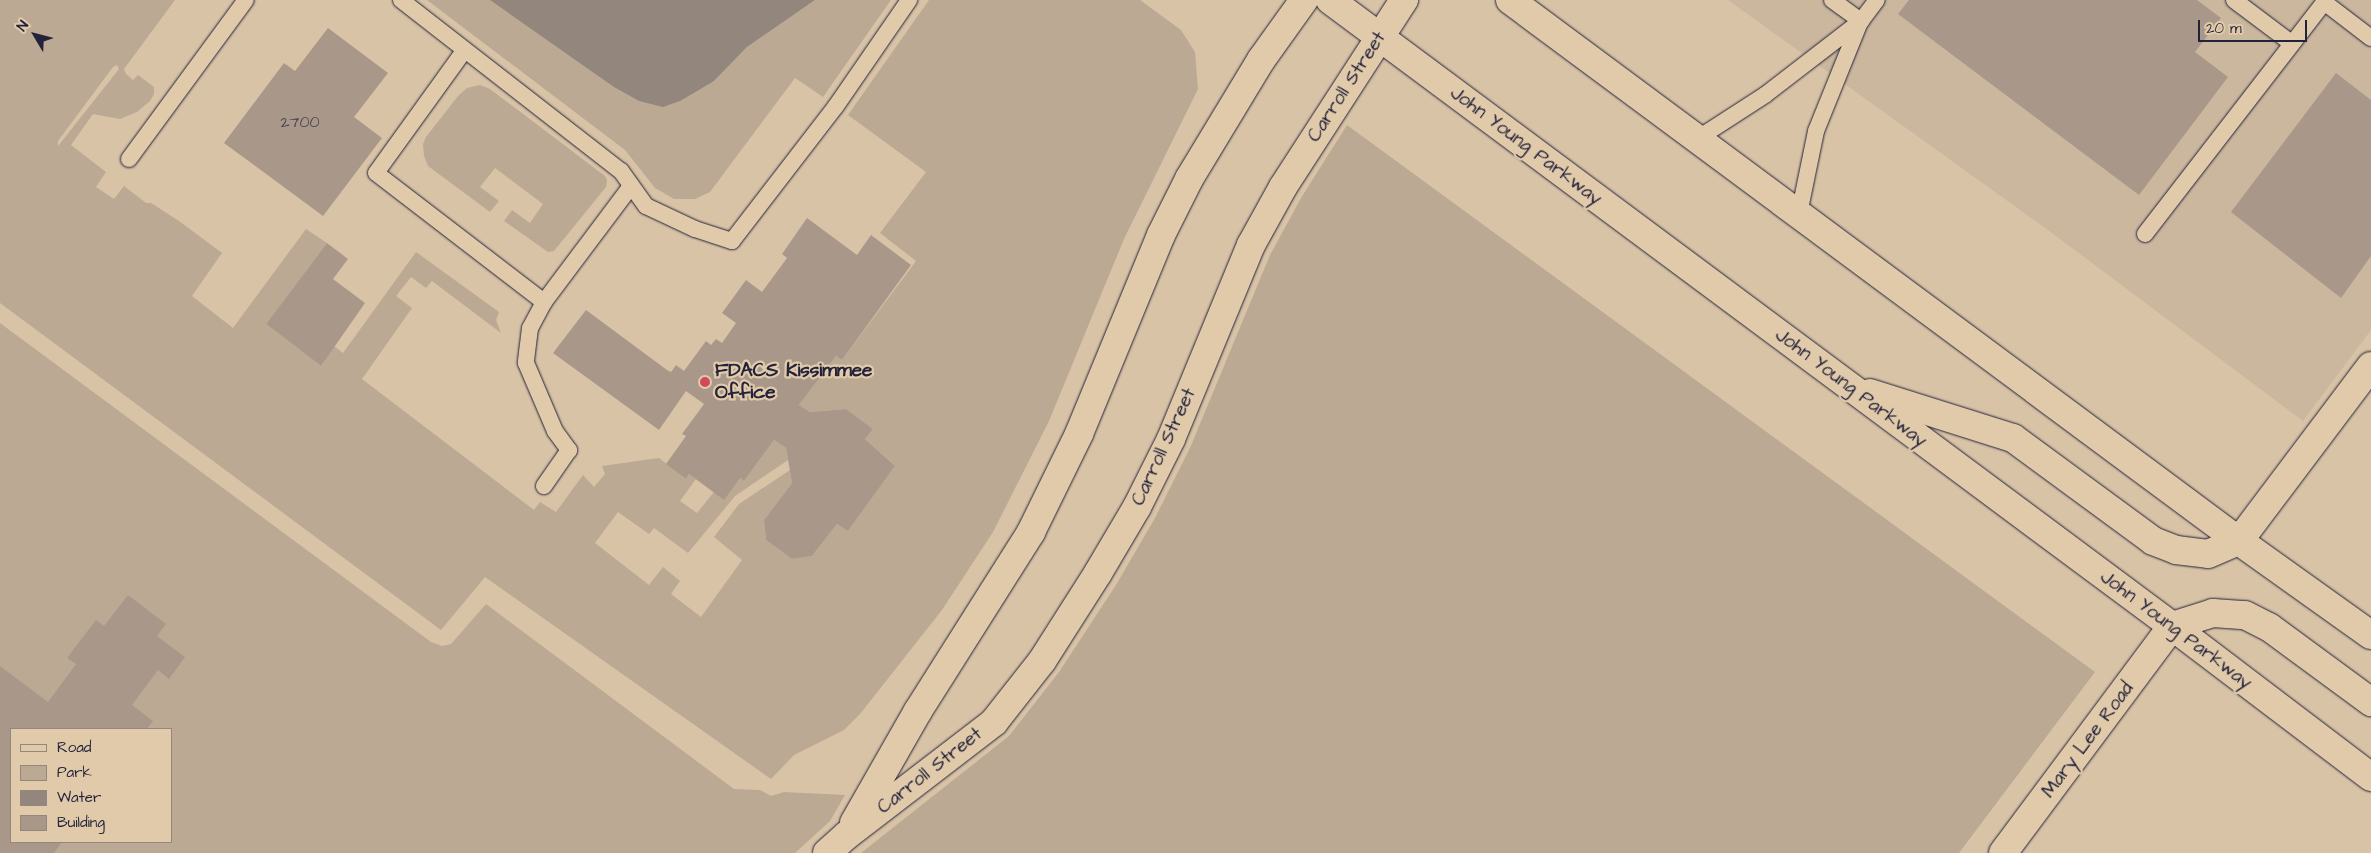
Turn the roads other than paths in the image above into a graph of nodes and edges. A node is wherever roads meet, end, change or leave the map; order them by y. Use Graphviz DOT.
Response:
graph roads {
  1 [pos="246,0"];
  2 [pos="401,0"];
  3 [pos="909,0"];
  4 [pos="1304,0"];
  5 [pos="1330,0"];
  6 [pos="1404,0"];
  7 [pos="1510,0"];
  8 [pos="1832,0"];
  9 [pos="1877,0"];
  10 [pos="2234,0"];
  11 [pos="2325,1"];
  12 [pos="1860,21"];
  13 [pos="1380,37"];
  14 [pos="2371,38"];
  15 [pos="2291,43"];
  16 [pos="464,50"];
  17 [pos="1697,139"];
  18 [pos="129,159"];
  19 [pos="631,186"];
  20 [pos="1799,214"];
  21 [pos="2145,234"];
  22 [pos="544,302"];
  23 [pos="2371,366"];
  24 [pos="1849,386"];
  25 [pos="544,486"];
  26 [pos="2239,541"];
  27 [pos="2172,626"];
  28 [pos="2371,635"];
  29 [pos="2371,702"];
  30 [pos="2371,777"];
  31 [pos="847,835"];
  32 [pos="827,853"];
  33 [pos="2003,853"];
  1 -- 18 [label="lane"];
  2 -- 16 [label="lane"];
  3 -- 19 [label="lane"];
  4 -- 31 [label="main road, Carroll Street"];
  5 -- 13 [label="main road, John Young Parkway"];
  6 -- 13 [label="main road, Carroll Street"];
  7 -- 17 [label="main road"];
  8 -- 12 [label="lane"];
  9 -- 12 [label="lane"];
  10 -- 15 [label="lane"];
  11 -- 14 [label="lane"];
  11 -- 15 [label="lane"];
  12 -- 17 [label="lane"];
  12 -- 20 [label="lane"];
  13 -- 24 [label="main road, John Young Parkway"];
  13 -- 31 [label="main road, Carroll Street"];
  15 -- 21 [label="lane"];
  16 -- 19 [label="lane"];
  16 -- 22 [label="lane"];
  17 -- 20 [label="main road"];
  19 -- 22 [label="lane"];
  20 -- 26 [label="main road"];
  22 -- 25 [label="lane"];
  23 -- 26 [label="main road"];
  24 -- 26 [label="main road"];
  24 -- 27 [label="main road, John Young Parkway"];
  26 -- 28 [label="main road"];
  27 -- 29 [label="main road"];
  27 -- 30 [label="main road, John Young Parkway"];
  27 -- 33 [label="main road, Mary Lee Road"];
  31 -- 32 [label="main road, Carroll Street"];
}
